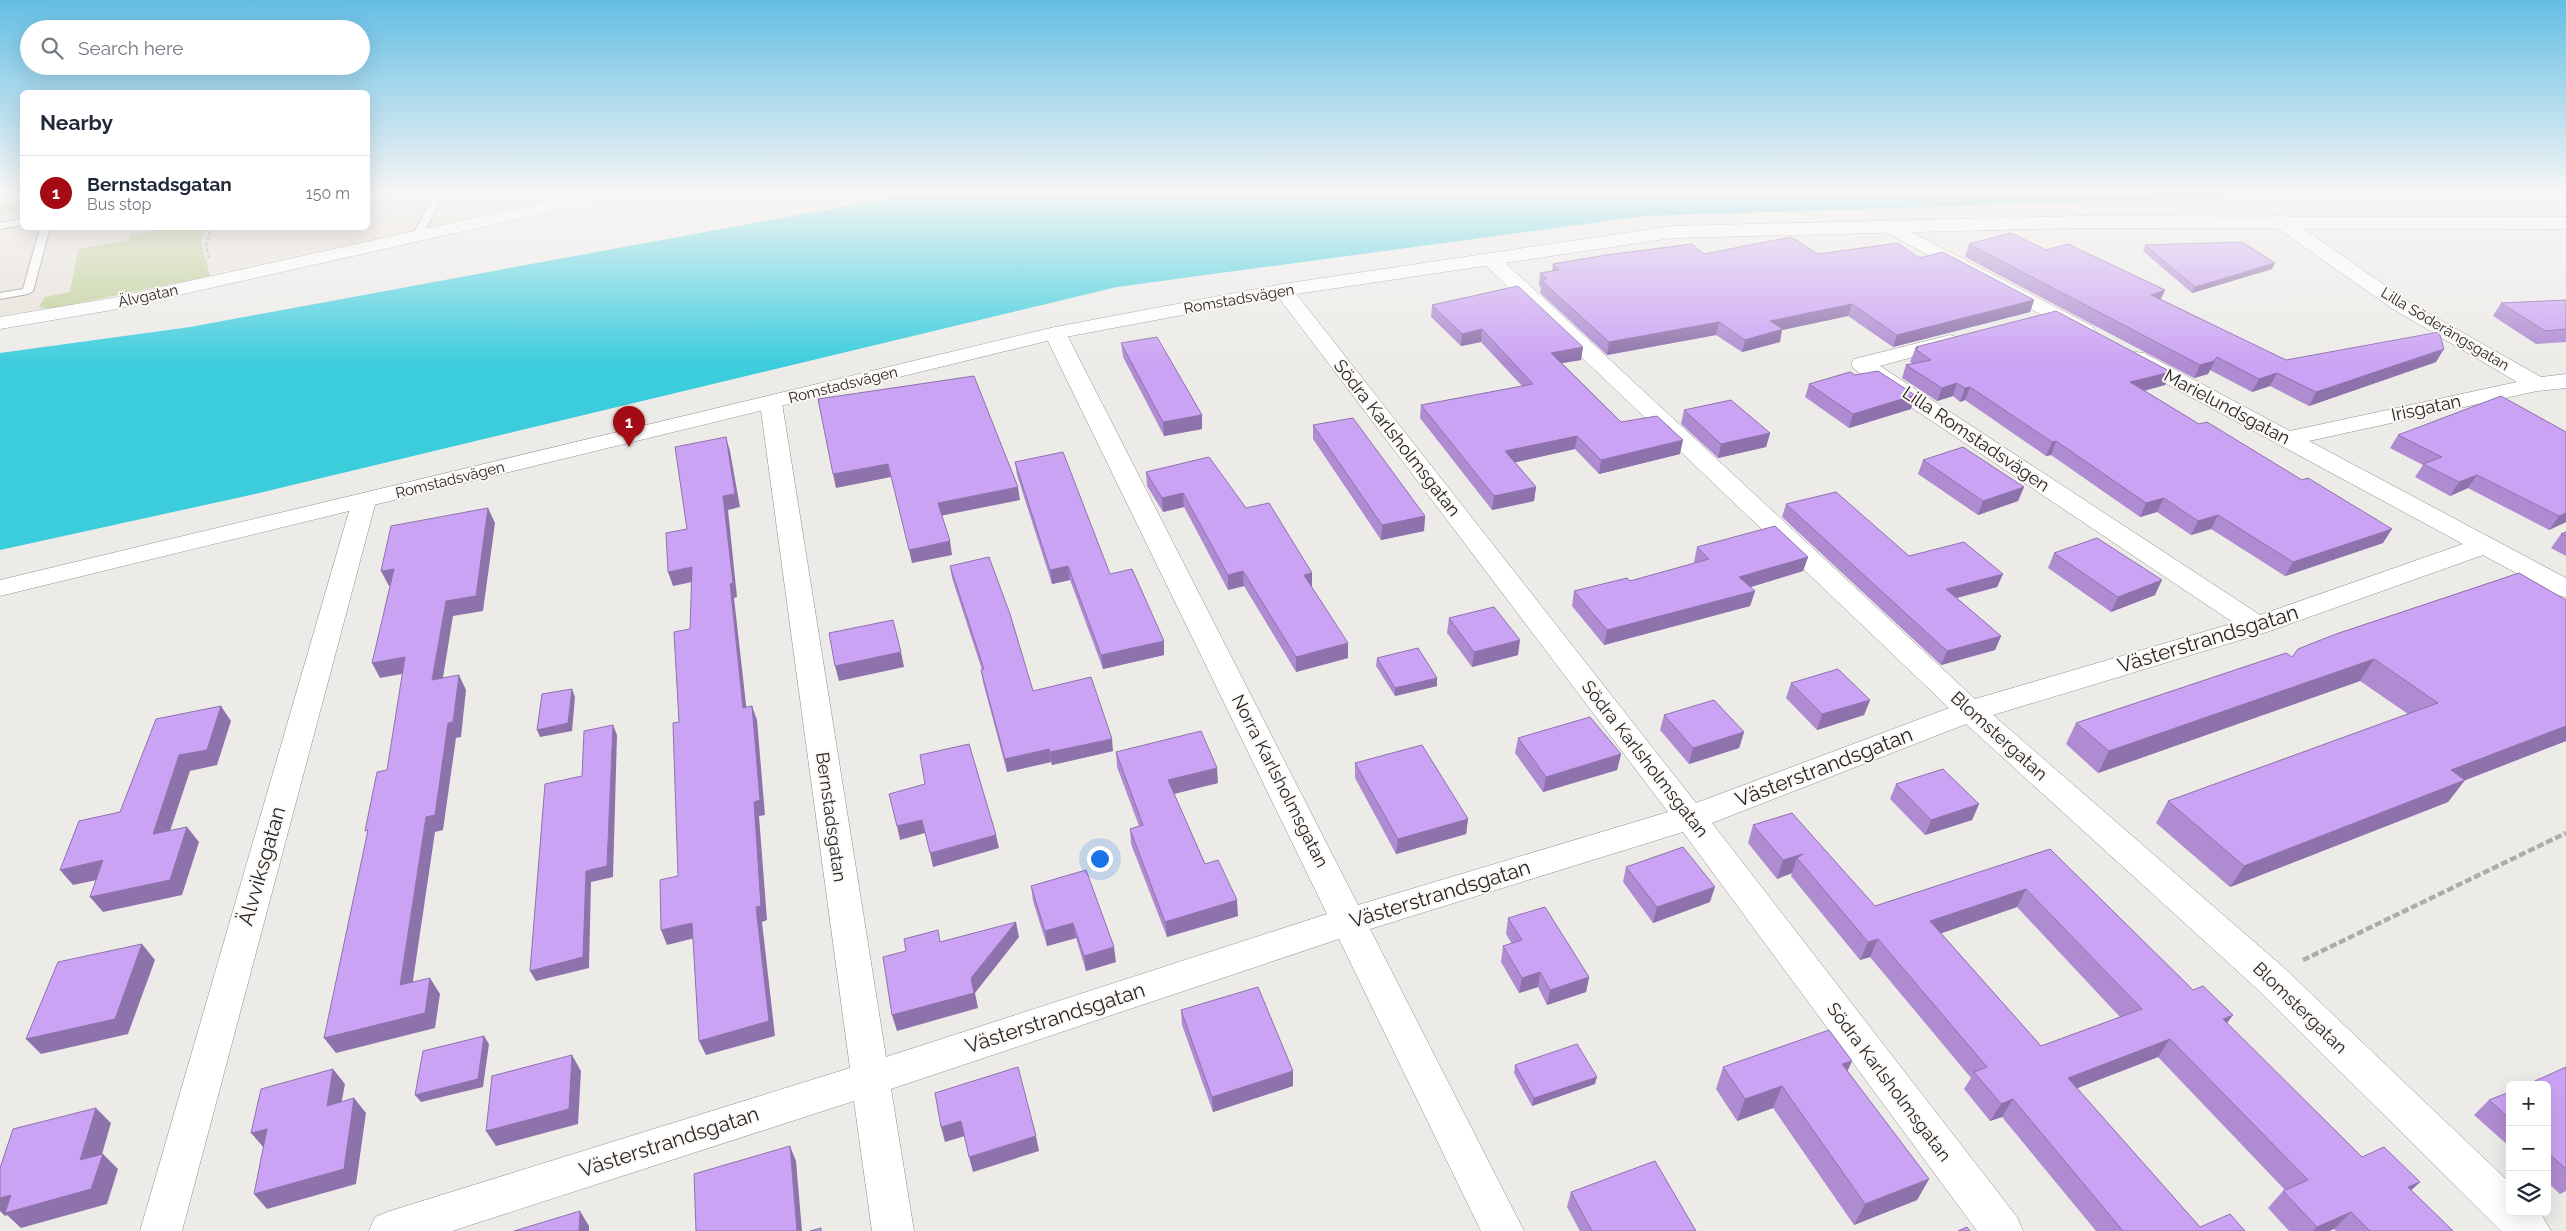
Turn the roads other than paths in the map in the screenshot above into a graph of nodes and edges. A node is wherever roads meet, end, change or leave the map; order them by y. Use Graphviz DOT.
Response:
graph roads {
  1 [pos="39,249"];
  2 [pos="360,249"];
  3 [pos="1554,249"];
  4 [pos="1933,249"];
  5 [pos="2321,249"];
  6 [pos="1490,259"];
  7 [pos="1283,290"];
  8 [pos="0,296"];
  9 [pos="2056,314"];
  10 [pos="2028,322"];
  11 [pos="0,324"];
  12 [pos="1055,333"];
  13 [pos="1973,336"];
  14 [pos="2566,381"];
  15 [pos="2537,384"];
  16 [pos="771,403"];
  17 [pos="2288,439"];
  18 [pos="364,501"];
  19 [pos="2486,546"];
  20 [pos="0,588"];
  21 [pos="2566,589"];
  22 [pos="2257,626"];
  23 [pos="1970,711"];
  24 [pos="1690,818"];
  25 [pos="1350,921"];
  26 [pos="869,1079"];
  27 [pos="2506,1208"];
  28 [pos="2514,1216"];
  29 [pos="161,1231"];
  30 [pos="390,1231"];
  31 [pos="893,1231"];
  32 [pos="1503,1231"];
  33 [pos="2002,1231"];
  34 [pos="2530,1231"];
  1 -- 8 [label="lane"];
  2 -- 11 [label="street, Älvgatan"];
  3 -- 6 [label="street, Romstadsvägen"];
  4 -- 9 [label="street, Marielundsgatan"];
  5 -- 15 [label="street, Lilla Söderängsgatan"];
  6 -- 7 [label="street, Romstadsvägen"];
  6 -- 23 [label="street, Blomstergatan"];
  7 -- 12 [label="street, Romstadsvägen"];
  7 -- 24 [label="street, Södra Karlsholmsgatan"];
  9 -- 10 [label="street"];
  9 -- 17 [label="street, Marielundsgatan"];
  12 -- 16 [label="street, Romstadsvägen"];
  12 -- 25 [label="street, Norra Karlsholmsgatan"];
  13 -- 22 [label="street, Lilla Romstadsvägen"];
  14 -- 15 [label="street, Irisgatan"];
  15 -- 17 [label="street, Irisgatan"];
  16 -- 18 [label="street, Romstadsvägen"];
  16 -- 26 [label="street, Bernstadsgatan"];
  17 -- 19 [label="street, Marielundsgatan"];
  18 -- 20 [label="street, Romstadsvägen"];
  18 -- 29 [label="street, Älvviksgatan"];
  19 -- 21 [label="street, Marielundsgatan"];
  19 -- 22 [label="street, Västerstrandsgatan"];
  22 -- 23 [label="street, Västerstrandsgatan"];
  23 -- 24 [label="street, Västerstrandsgatan"];
  23 -- 27 [label="street, Blomstergatan"];
  24 -- 25 [label="street, Västerstrandsgatan"];
  24 -- 33 [label="street, Södra Karlsholmsgatan"];
  25 -- 26 [label="street, Västerstrandsgatan"];
  25 -- 32 [label="street, Norra Karlsholmsgatan"];
  26 -- 30 [label="street, Västerstrandsgatan"];
  26 -- 31 [label="street, Bernstadsgatan"];
  28 -- 34 [label="street, Blomstergatan"];
}
